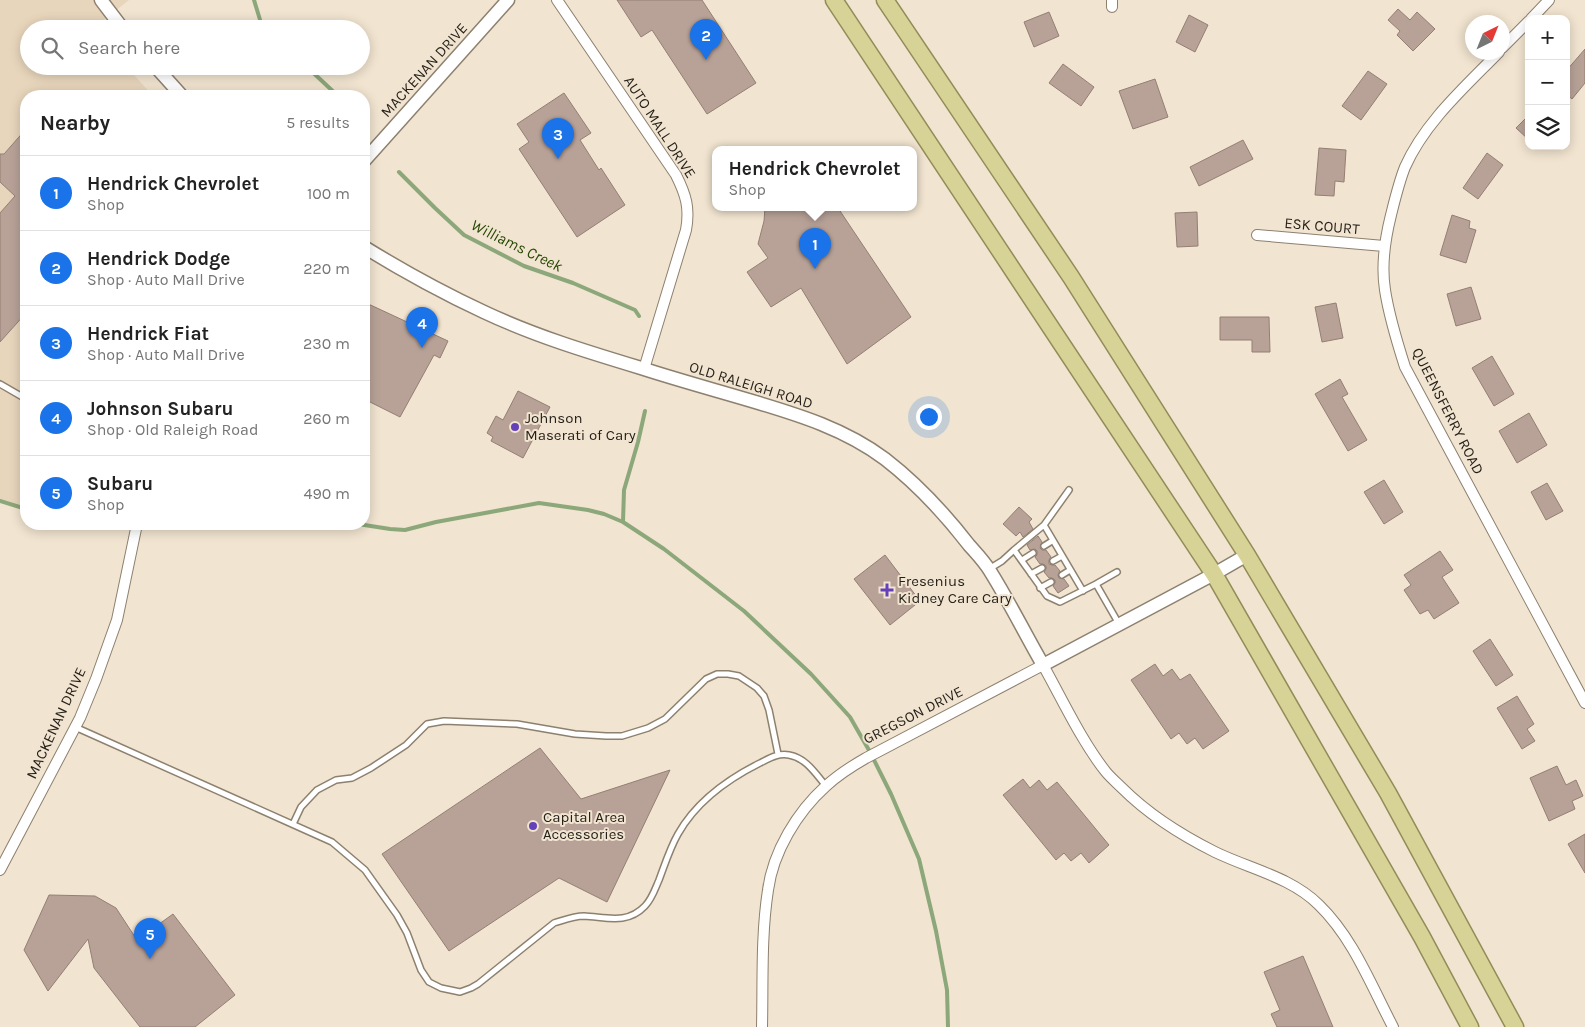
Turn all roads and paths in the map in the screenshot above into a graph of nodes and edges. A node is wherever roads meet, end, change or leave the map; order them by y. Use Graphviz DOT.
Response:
graph roads {
  1 [pos="101,0"];
  2 [pos="508,0"];
  3 [pos="557,0"];
  4 [pos="834,0"];
  5 [pos="885,0"];
  6 [pos="1549,0"];
  7 [pos="1535,15"];
  8 [pos="116,20"];
  9 [pos="1525,25"];
  10 [pos="1510,40"];
  11 [pos="1490,60"];
  12 [pos="163,75"];
  13 [pos="177,90"];
  14 [pos="370,154"];
  15 [pos="1257,235"];
  16 [pos="1384,246"];
  17 [pos="370,251"];
  18 [pos="644,369"];
  19 [pos="0,384"];
  20 [pos="20,395"];
  21 [pos="1069,490"];
  22 [pos="1044,524"];
  23 [pos="137,530"];
  24 [pos="1052,541"];
  25 [pos="1044,546"];
  26 [pos="1014,550"];
  27 [pos="1033,553"];
  28 [pos="1247,555"];
  29 [pos="1062,556"];
  30 [pos="1022,560"];
  31 [pos="1053,561"];
  32 [pos="1042,568"];
  33 [pos="989,569"];
  34 [pos="1070,570"];
  35 [pos="1116,572"];
  36 [pos="1031,574"];
  37 [pos="1214,574"];
  38 [pos="1062,575"];
  39 [pos="1051,582"];
  40 [pos="1096,584"];
  41 [pos="1040,588"];
  42 [pos="1083,591"];
  43 [pos="1119,624"];
  44 [pos="1043,665"];
  45 [pos="1585,703"];
  46 [pos="75,727"];
  47 [pos="778,754"];
  48 [pos="826,786"];
  49 [pos="293,824"];
  50 [pos="0,870"];
  51 [pos="762,1027"];
  52 [pos="1393,1027"];
  53 [pos="1470,1027"];
  54 [pos="1515,1027"];
  1 -- 8 [label="street"];
  2 -- 14 [label="street, MACKENAN DRIVE"];
  3 -- 18 [label="street, AUTO MALL DRIVE"];
  4 -- 37 [label="highway"];
  5 -- 28 [label="highway"];
  6 -- 7 [label="street"];
  9 -- 10 [label="street"];
  11 -- 16 [label="street, QUEENSFERRY ROAD"];
  12 -- 13 [label="street"];
  15 -- 16 [label="street, ESK COURT"];
  16 -- 45 [label="street, QUEENSFERRY ROAD"];
  17 -- 18 [label="street, OLD RALEIGH ROAD"];
  18 -- 33 [label="street, OLD RALEIGH ROAD"];
  19 -- 20 [label="lane"];
  21 -- 22 [label="lane"];
  22 -- 24 [label="lane"];
  22 -- 26 [label="lane"];
  23 -- 46 [label="street, MACKENAN DRIVE"];
  24 -- 25 [label="lane"];
  24 -- 29 [label="lane"];
  26 -- 30 [label="lane"];
  26 -- 33 [label="lane"];
  27 -- 30 [label="lane"];
  28 -- 37 [label="street, GREGSON DRIVE"];
  28 -- 54 [label="highway"];
  29 -- 31 [label="lane"];
  29 -- 34 [label="lane"];
  30 -- 36 [label="lane"];
  32 -- 36 [label="lane"];
  33 -- 44 [label="street, OLD RALEIGH ROAD"];
  34 -- 38 [label="lane"];
  34 -- 42 [label="lane"];
  35 -- 40 [label="lane"];
  36 -- 41 [label="lane"];
  37 -- 43 [label="street, GREGSON DRIVE"];
  37 -- 53 [label="highway"];
  39 -- 41 [label="lane"];
  40 -- 42 [label="lane"];
  40 -- 43 [label="lane"];
  41 -- 42 [label="lane"];
  43 -- 44 [label="street, GREGSON DRIVE"];
  44 -- 48 [label="street, GREGSON DRIVE"];
  44 -- 52 [label="street"];
  46 -- 49 [label="lane"];
  46 -- 50 [label="street, MACKENAN DRIVE"];
  47 -- 48 [label="lane"];
  47 -- 49 [label="lane"];
  47 -- 49 [label="lane"];
  48 -- 51 [label="street, GREGSON DRIVE"];
}
